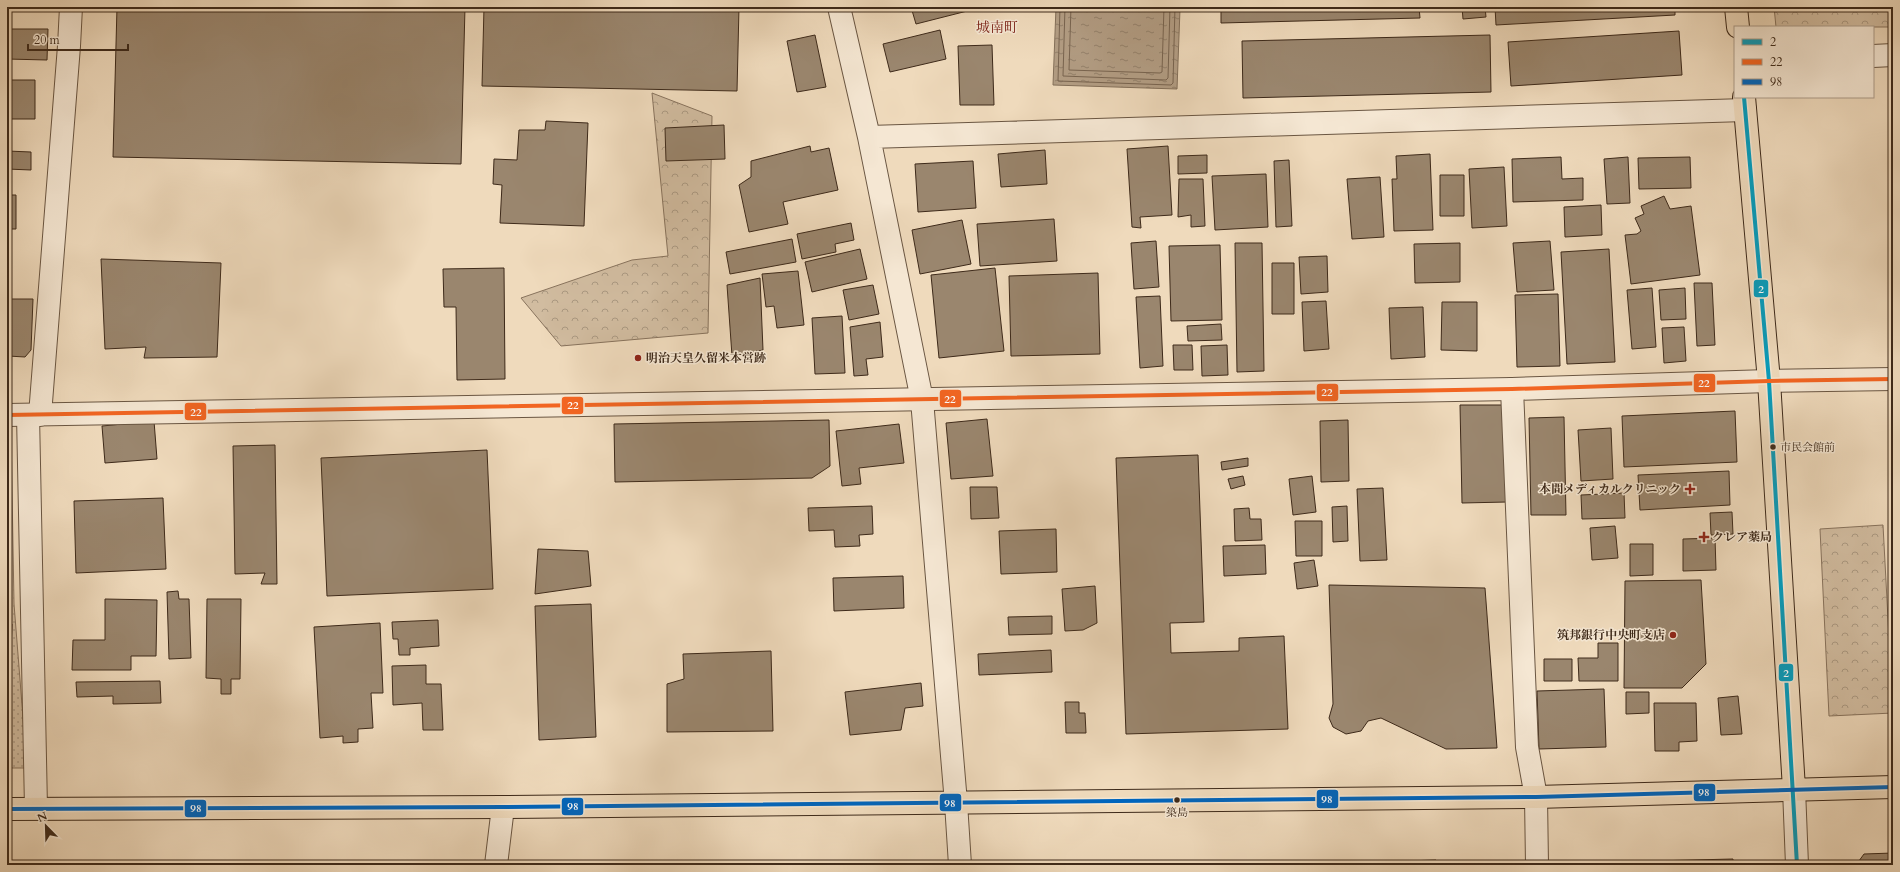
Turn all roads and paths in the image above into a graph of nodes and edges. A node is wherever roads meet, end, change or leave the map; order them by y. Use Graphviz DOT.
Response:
graph roads {
  1 [pos="71,7"];
  2 [pos="839,7"];
  3 [pos="1736,7"];
  4 [pos="1738,26"];
  5 [pos="1893,55"];
  6 [pos="1874,56"];
  7 [pos="1745,104"];
  8 [pos="869,137"];
  9 [pos="1893,379"];
  10 [pos="1769,381"];
  11 [pos="1512,389"];
  12 [pos="922,400"];
  13 [pos="25,415"];
  14 [pos="1893,787"];
  15 [pos="1794,788"];
  16 [pos="1536,797"];
  17 [pos="956,803"];
  18 [pos="503,807"];
  19 [pos="36,808"];
  20 [pos="7,809"];
  21 [pos="496,865"];
  22 [pos="960,865"];
  23 [pos="1537,865"];
  24 [pos="1797,865"];
  1 -- 13 [label="street"];
  2 -- 8 [label="street"];
  3 -- 4 [label="main road"];
  5 -- 6 [label="street"];
  7 -- 8 [label="street"];
  7 -- 10 [label="main road"];
  8 -- 12 [label="street"];
  9 -- 10 [label="street"];
  10 -- 11 [label="street"];
  10 -- 15 [label="main road"];
  11 -- 12 [label="street"];
  11 -- 16 [label="street"];
  12 -- 13 [label="street"];
  12 -- 17 [label="street"];
  13 -- 19 [label="street"];
  14 -- 15 [label="main road"];
  15 -- 16 [label="main road"];
  15 -- 24 [label="street"];
  16 -- 17 [label="main road"];
  16 -- 23 [label="street"];
  17 -- 18 [label="main road"];
  17 -- 22 [label="street"];
  18 -- 19 [label="main road"];
  18 -- 21 [label="street"];
  19 -- 20 [label="main road"];
}
